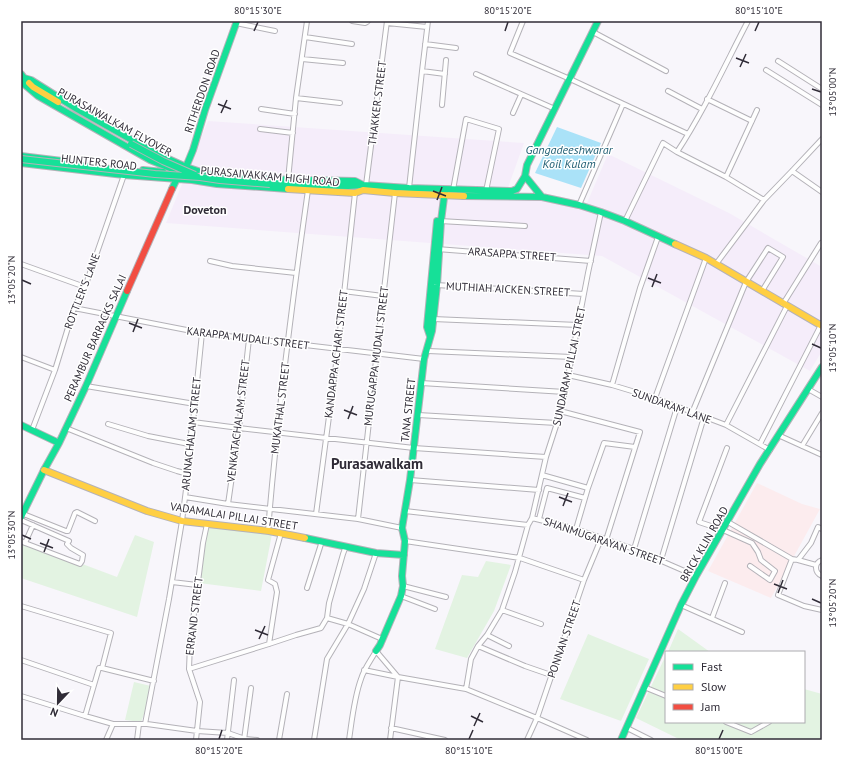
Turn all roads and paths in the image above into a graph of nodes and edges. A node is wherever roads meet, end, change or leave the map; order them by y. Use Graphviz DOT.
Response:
graph roads {
  1 [pos="307,21"];
  2 [pos="352,21"];
  3 [pos="368,21"];
  4 [pos="428,21"];
  5 [pos="523,21"];
  6 [pos="598,21"];
  7 [pos="748,21"];
  8 [pos="236,22"];
  9 [pos="387,22"];
  10 [pos="427,27"];
  11 [pos="274,31"];
  12 [pos="593,32"];
  13 [pos="305,37"];
  14 [pos="352,44"];
  15 [pos="425,44"];
  16 [pos="456,48"];
  17 [pos="302,58"];
  18 [pos="446,60"];
  19 [pos="778,61"];
  20 [pos="343,63"];
  21 [pos="766,70"];
  22 [pos="422,71"];
  23 [pos="666,71"];
  24 [pos="445,74"];
  25 [pos="476,74"];
  26 [pos="570,79"];
  27 [pos="23,80"];
  28 [pos="822,89"];
  29 [pos="668,92"];
  30 [pos="521,94"];
  31 [pos="296,98"];
  32 [pos="707,99"];
  33 [pos="340,103"];
  34 [pos="622,104"];
  35 [pos="442,105"];
  36 [pos="822,105"];
  37 [pos="261,109"];
  38 [pos="555,109"];
  39 [pos="702,109"];
  40 [pos="757,110"];
  41 [pos="513,113"];
  42 [pos="295,114"];
  43 [pos="752,121"];
  44 [pos="260,129"];
  45 [pos="293,133"];
  46 [pos="688,134"];
  47 [pos="822,139"];
  48 [pos="677,152"];
  49 [pos="155,153"];
  50 [pos="21,156"];
  51 [pos="21,159"];
  52 [pos="150,160"];
  53 [pos="21,163"];
  54 [pos="186,167"];
  55 [pos="165,169"];
  56 [pos="792,171"];
  57 [pos="124,175"];
  58 [pos="178,175"];
  59 [pos="525,176"];
  60 [pos="200,177"];
  61 [pos="726,177"];
  62 [pos="160,178"];
  63 [pos="288,180"];
  64 [pos="364,187"];
  65 [pos="409,188"];
  66 [pos="308,190"];
  67 [pos="453,190"];
  68 [pos="486,191"];
  69 [pos="822,192"];
  70 [pos="355,193"];
  71 [pos="395,193"];
  72 [pos="443,194"];
  73 [pos="542,196"];
  74 [pos="764,200"];
  75 [pos="579,205"];
  76 [pos="601,212"];
  77 [pos="439,221"];
  78 [pos="625,221"];
  79 [pos="525,226"];
  80 [pos="658,237"];
  81 [pos="821,243"];
  82 [pos="437,249"];
  83 [pos="706,258"];
  84 [pos="210,261"];
  85 [pos="590,261"];
  86 [pos="21,264"];
  87 [pos="716,264"];
  88 [pos="296,273"];
  89 [pos="746,282"];
  90 [pos="434,285"];
  91 [pos="85,287"];
  92 [pos="343,291"];
  93 [pos="762,291"];
  94 [pos="584,294"];
  95 [pos="383,296"];
  96 [pos="785,305"];
  97 [pos="74,308"];
  98 [pos="117,316"];
  99 [pos="433,319"];
  100 [pos="822,324"];
  101 [pos="578,325"];
  102 [pos="202,333"];
  103 [pos="430,336"];
  104 [pos="249,339"];
  105 [pos="288,344"];
  106 [pos="338,349"];
  107 [pos="428,351"];
  108 [pos="377,354"];
  109 [pos="21,357"];
  110 [pos="572,357"];
  111 [pos="424,359"];
  112 [pos="822,367"];
  113 [pos="55,370"];
  114 [pos="820,374"];
  115 [pos="568,375"];
  116 [pos="421,383"];
  117 [pos="612,385"];
  118 [pos="86,386"];
  119 [pos="808,389"];
  120 [pos="565,392"];
  121 [pos="822,397"];
  122 [pos="655,398"];
  123 [pos="195,404"];
  124 [pos="677,407"];
  125 [pos="560,411"];
  126 [pos="692,413"];
  127 [pos="822,413"];
  128 [pos="418,415"];
  129 [pos="704,417"];
  130 [pos="193,422"];
  131 [pos="557,423"];
  132 [pos="108,424"];
  133 [pos="21,425"];
  134 [pos="726,425"];
  135 [pos="66,428"];
  136 [pos="238,428"];
  137 [pos="32,430"];
  138 [pos="277,432"];
  139 [pos="778,436"];
  140 [pos="326,438"];
  141 [pos="366,442"];
  142 [pos="59,443"];
  143 [pos="189,444"];
  144 [pos="760,444"];
  145 [pos="802,446"];
  146 [pos="635,447"];
  147 [pos="414,448"];
  148 [pos="727,448"];
  149 [pos="770,450"];
  150 [pos="822,455"];
  151 [pos="546,457"];
  152 [pos="44,470"];
  153 [pos="188,474"];
  154 [pos="542,475"];
  155 [pos="410,480"];
  156 [pos="588,488"];
  157 [pos="539,490"];
  158 [pos="185,497"];
  159 [pos="584,498"];
  160 [pos="228,504"];
  161 [pos="270,508"];
  162 [pos="405,511"];
  163 [pos="316,514"];
  164 [pos="21,516"];
  165 [pos="532,518"];
  166 [pos="358,519"];
  167 [pos="539,519"];
  168 [pos="96,521"];
  169 [pos="182,521"];
  170 [pos="728,522"];
  171 [pos="207,524"];
  172 [pos="33,525"];
  173 [pos="528,525"];
  174 [pos="402,528"];
  175 [pos="576,529"];
  176 [pos="822,529"];
  177 [pos="723,530"];
  178 [pos="268,531"];
  179 [pos="281,533"];
  180 [pos="604,539"];
  181 [pos="322,541"];
  182 [pos="405,541"];
  183 [pos="23,542"];
  184 [pos="346,546"];
  185 [pos="634,549"];
  186 [pos="376,552"];
  187 [pos="404,555"];
  188 [pos="520,558"];
  189 [pos="792,559"];
  190 [pos="661,560"];
  191 [pos="798,560"];
  192 [pos="822,560"];
  193 [pos="816,565"];
  194 [pos="750,566"];
  195 [pos="696,576"];
  196 [pos="822,576"];
  197 [pos="584,580"];
  198 [pos="172,582"];
  199 [pos="724,584"];
  200 [pos="197,585"];
  201 [pos="403,586"];
  202 [pos="307,588"];
  203 [pos="400,596"];
  204 [pos="446,597"];
  205 [pos="681,605"];
  206 [pos="21,606"];
  207 [pos="435,609"];
  208 [pos="502,610"];
  209 [pos="822,610"];
  210 [pos="327,618"];
  211 [pos="712,618"];
  212 [pos="348,624"];
  213 [pos="541,624"];
  214 [pos="742,632"];
  215 [pos="487,635"];
  216 [pos="382,639"];
  217 [pos="269,644"];
  218 [pos="478,646"];
  219 [pos="509,646"];
  220 [pos="376,651"];
  221 [pos="21,660"];
  222 [pos="102,668"];
  223 [pos="188,669"];
  224 [pos="364,670"];
  225 [pos="551,675"];
  226 [pos="398,677"];
  227 [pos="234,680"];
  228 [pos="154,681"];
  229 [pos="94,685"];
  230 [pos="644,687"];
  231 [pos="251,688"];
  232 [pos="466,689"];
  233 [pos="287,694"];
  234 [pos="21,696"];
  235 [pos="665,696"];
  236 [pos="85,716"];
  237 [pos="537,718"];
  238 [pos="728,723"];
  239 [pos="767,723"];
  240 [pos="113,724"];
  241 [pos="139,724"];
  242 [pos="146,724"];
  243 [pos="391,728"];
  244 [pos="626,728"];
  245 [pos="197,731"];
  246 [pos="228,733"];
  247 [pos="244,739"];
  248 [pos="106,740"];
  249 [pos="137,740"];
  250 [pos="196,740"];
  251 [pos="227,740"];
  252 [pos="257,740"];
  253 [pos="279,740"];
  254 [pos="314,740"];
  255 [pos="349,740"];
  256 [pos="390,740"];
  257 [pos="445,740"];
  258 [pos="527,740"];
  259 [pos="587,740"];
  260 [pos="620,740"];
  261 [pos="651,740"];
  1 -- 13 [label="street"];
  2 -- 3 [label="street"];
  4 -- 10 [label="street"];
  5 -- 26 [label="street"];
  6 -- 12 [label="main road"];
  7 -- 32 [label="street"];
  8 -- 11 [label="street"];
  8 -- 54 [label="main road, RITHERDON ROAD"];
  9 -- 10 [label="street"];
  9 -- 64 [label="street, THAKKER STREET"];
  10 -- 15 [label="street"];
  12 -- 23 [label="street"];
  12 -- 26 [label="main road"];
  13 -- 14 [label="street"];
  13 -- 17 [label="street"];
  15 -- 16 [label="street"];
  15 -- 22 [label="street"];
  17 -- 20 [label="street"];
  17 -- 31 [label="street"];
  18 -- 24 [label="street"];
  19 -- 28 [label="street"];
  21 -- 36 [label="street"];
  22 -- 24 [label="street"];
  22 -- 65 [label="street"];
  24 -- 35 [label="street"];
  25 -- 30 [label="street"];
  26 -- 34 [label="street"];
  26 -- 38 [label="main road"];
  27 -- 49 [label="main road"];
  27 -- 52 [label="main road"];
  27 -- 60 [label="main road, PURASAIWALKAM FLYOVER, bridge"];
  29 -- 39 [label="street"];
  30 -- 38 [label="street"];
  30 -- 41 [label="street"];
  31 -- 33 [label="street"];
  31 -- 42 [label="street"];
  32 -- 39 [label="street"];
  32 -- 43 [label="street"];
  34 -- 46 [label="street"];
  34 -- 75 [label="street"];
  37 -- 42 [label="street"];
  38 -- 59 [label="main road"];
  39 -- 46 [label="street"];
  40 -- 43 [label="street"];
  42 -- 45 [label="street"];
  43 -- 61 [label="street"];
  44 -- 45 [label="street"];
  45 -- 63 [label="street"];
  46 -- 48 [label="street"];
  47 -- 56 [label="street"];
  48 -- 61 [label="street"];
  48 -- 78 [label="street"];
  49 -- 52 [label="main road"];
  49 -- 54 [label="main road"];
  50 -- 55 [label="main road"];
  51 -- 60 [label="main road, PURASAIWALKAM FLYOVER, bridge"];
  52 -- 55 [label="main road"];
  53 -- 57 [label="main road, HUNTERS ROAD"];
  54 -- 58 [label="main road, PERAMBUR BARRACKS SALAI"];
  54 -- 63 [label="main road"];
  55 -- 58 [label="main road"];
  55 -- 62 [label="main road"];
  56 -- 69 [label="street"];
  56 -- 74 [label="street"];
  57 -- 62 [label="main road, HUNTERS ROAD"];
  57 -- 91 [label="street, ROTTLER'S LANE"];
  58 -- 62 [label="main road, HUNTERS ROAD"];
  58 -- 66 [label="main road, PURASAIVAKKAM HIGH ROAD"];
  58 -- 98 [label="main road, PERAMBUR BARRACKS SALAI"];
  59 -- 68 [label="main road"];
  59 -- 73 [label="main road"];
  60 -- 64 [label="main road, PURASAIWALKAM FLYOVER, bridge"];
  61 -- 74 [label="street"];
  63 -- 64 [label="main road"];
  64 -- 65 [label="main road"];
  64 -- 70 [label="main road, PURASAIVAKKAM HIGH ROAD"];
  64 -- 71 [label="main road"];
  65 -- 72 [label="main road"];
  66 -- 70 [label="main road, PURASAIVAKKAM HIGH ROAD"];
  66 -- 88 [label="street, MUKATHAL STREET"];
  67 -- 68 [label="main road"];
  67 -- 68 [label="street"];
  67 -- 72 [label="main road"];
  70 -- 92 [label="street, KANDAPPA ACHARI STREET"];
  71 -- 72 [label="main road"];
  71 -- 95 [label="street, MURUGAPPA MUDALI STREET"];
  72 -- 73 [label="main road"];
  72 -- 77 [label="main road"];
  73 -- 75 [label="main road"];
  74 -- 87 [label="street"];
  75 -- 76 [label="main road"];
  76 -- 78 [label="main road"];
  76 -- 85 [label="street, SUNDARAM PILLAI STRET"];
  77 -- 79 [label="street"];
  77 -- 82 [label="main road"];
  78 -- 80 [label="main road"];
  80 -- 83 [label="main road"];
  80 -- 117 [label="street"];
  81 -- 96 [label="street"];
  82 -- 85 [label="street, ARASAPPA STREET"];
  82 -- 90 [label="main road"];
  83 -- 87 [label="main road"];
  83 -- 122 [label="street"];
  84 -- 88 [label="street"];
  85 -- 94 [label="street, SUNDARAM PILLAI STRET"];
  86 -- 91 [label="street"];
  87 -- 89 [label="main road"];
  88 -- 105 [label="street, MUKATHAL STREET"];
  89 -- 93 [label="main road"];
  89 -- 93 [label="street"];
  89 -- 126 [label="street"];
  90 -- 94 [label="street, MUTHIAH AICKEN STREET"];
  90 -- 99 [label="main road, TANA STREET"];
  90 -- 103 [label="main road"];
  91 -- 97 [label="street, ROTTLER'S LANE"];
  92 -- 95 [label="street"];
  92 -- 106 [label="street, KANDAPPA ACHARI STREET"];
  93 -- 96 [label="main road"];
  94 -- 101 [label="street, SUNDARAM PILLAI STRET"];
  95 -- 108 [label="street, MURUGAPPA MUDALI STREET"];
  96 -- 100 [label="main road"];
  96 -- 134 [label="street"];
  97 -- 98 [label="street, KARAPPA MUDALI STREET"];
  97 -- 113 [label="street, ROTTLER'S LANE"];
  98 -- 102 [label="street, KARAPPA MUDALI STREET"];
  98 -- 118 [label="main road, PERAMBUR BARRACKS SALAI"];
  99 -- 101 [label="street"];
  99 -- 103 [label="main road, TANA STREET"];
  100 -- 144 [label="street"];
  101 -- 110 [label="street, SUNDARAM PILLAI STRET"];
  102 -- 104 [label="street, KARAPPA MUDALI STREET"];
  102 -- 123 [label="street, ARUNACHALAM STREET"];
  103 -- 107 [label="main road, TANA STREET"];
  104 -- 105 [label="street, KARAPPA MUDALI STREET"];
  104 -- 136 [label="street, VENKATACHALAM STREET"];
  105 -- 106 [label="street, KARAPPA MUDALI STREET"];
  105 -- 138 [label="street, MUKATHAL STREET"];
  106 -- 108 [label="street, KARAPPA MUDALI STREET"];
  106 -- 140 [label="street, KANDAPPA ACHARI STREET"];
  107 -- 110 [label="street"];
  107 -- 111 [label="main road, TANA STREET"];
  108 -- 111 [label="street, KARAPPA MUDALI STREET"];
  108 -- 141 [label="street, MURUGAPPA MUDALI STREET"];
  109 -- 113 [label="street"];
  110 -- 115 [label="street, SUNDARAM PILLAI STRET"];
  111 -- 116 [label="main road, TANA STREET"];
  112 -- 114 [label="main road, BRICK KLIN ROAD"];
  113 -- 137 [label="street, ROTTLER'S LANE"];
  114 -- 119 [label="main road, BRICK KLIN ROAD"];
  115 -- 117 [label="street, SUNDARAM LANE"];
  115 -- 120 [label="street, SUNDARAM PILLAI STRET"];
  116 -- 120 [label="street"];
  116 -- 128 [label="main road, TANA STREET"];
  117 -- 122 [label="street, SUNDARAM LANE"];
  118 -- 123 [label="street"];
  118 -- 135 [label="main road, PERAMBUR BARRACKS SALAI"];
  119 -- 121 [label="street"];
  119 -- 139 [label="main road, BRICK KLIN ROAD"];
  120 -- 125 [label="street, SUNDARAM PILLAI STRET"];
  122 -- 124 [label="street, SUNDARAM LANE"];
  123 -- 130 [label="street, ARUNACHALAM STREET"];
  124 -- 126 [label="street, SUNDARAM LANE"];
  124 -- 185 [label="street"];
  125 -- 131 [label="street, SUNDARAM PILLAI STRET"];
  125 -- 146 [label="street, PONNAN STREET"];
  126 -- 129 [label="street, SUNDARAM LANE"];
  127 -- 145 [label="street"];
  128 -- 131 [label="street"];
  128 -- 147 [label="main road, TANA STREET"];
  129 -- 134 [label="street, SUNDARAM LANE"];
  129 -- 190 [label="street"];
  130 -- 136 [label="street"];
  130 -- 143 [label="street, ARUNACHALAM STREET"];
  131 -- 151 [label="street, SUNDARAM PILLAI STRET"];
  132 -- 143 [label="street"];
  133 -- 137 [label="main road"];
  134 -- 144 [label="street, SUNDARAM LANE"];
  135 -- 142 [label="main road, PERAMBUR BARRACKS SALAI"];
  135 -- 153 [label="street"];
  136 -- 138 [label="street"];
  136 -- 160 [label="street, VENKATACHALAM STREET"];
  137 -- 142 [label="main road"];
  138 -- 140 [label="street"];
  138 -- 161 [label="street, MUKATHAL STREET"];
  139 -- 145 [label="street"];
  139 -- 149 [label="main road, BRICK KLIN ROAD"];
  140 -- 141 [label="street"];
  140 -- 163 [label="street, KANDAPPA ACHARI STREET"];
  141 -- 147 [label="street"];
  141 -- 166 [label="street, MURUGAPPA MUDALI STREET"];
  142 -- 152 [label="main road, PERAMBUR BARRACKS SALAI"];
  143 -- 153 [label="street, ARUNACHALAM STREET"];
  144 -- 149 [label="street, SUNDARAM LANE"];
  145 -- 150 [label="street"];
  146 -- 156 [label="street"];
  146 -- 180 [label="street, PONNAN STREET"];
  147 -- 151 [label="street"];
  147 -- 155 [label="main road, TANA STREET"];
  148 -- 177 [label="street"];
  149 -- 170 [label="main road, BRICK KLIN ROAD"];
  151 -- 154 [label="street, SUNDARAM PILLAI STRET"];
  152 -- 164 [label="main road, PERAMBUR BARRACKS SALAI"];
  152 -- 169 [label="main road, VADAMALAI PILLAI STREET"];
  153 -- 158 [label="street, ARUNACHALAM STREET"];
  154 -- 156 [label="street"];
  154 -- 157 [label="street, SUNDARAM PILLAI STRET"];
  155 -- 157 [label="street"];
  155 -- 162 [label="main road, TANA STREET"];
  156 -- 159 [label="street"];
  157 -- 165 [label="street, SUNDARAM PILLAI STRET"];
  158 -- 160 [label="street"];
  158 -- 169 [label="street, ARUNACHALAM STREET"];
  159 -- 167 [label="street"];
  159 -- 175 [label="street"];
  160 -- 161 [label="street"];
  161 -- 163 [label="street"];
  161 -- 178 [label="street, MUKATHAL STREET"];
  162 -- 173 [label="street"];
  162 -- 174 [label="main road, TANA STREET"];
  163 -- 166 [label="street"];
  164 -- 168 [label="street"];
  164 -- 172 [label="street"];
  165 -- 167 [label="street, SHANMUGARAYAN STREET"];
  165 -- 173 [label="street, SUNDARAM PILLAI STRET"];
  166 -- 174 [label="street"];
  167 -- 175 [label="street, SHANMUGARAYAN STREET"];
  169 -- 171 [label="main road, VADAMALAI PILLAI STREET"];
  169 -- 198 [label="street, ARUNACHALAM STREET"];
  170 -- 177 [label="main road, BRICK KLIN ROAD"];
  170 -- 189 [label="street"];
  171 -- 178 [label="main road, VADAMALAI PILLAI STREET"];
  171 -- 200 [label="street, ERRAND STREET"];
  172 -- 183 [label="street"];
  172 -- 183 [label="street"];
  173 -- 188 [label="street, SUNDARAM PILLAI STRET"];
  174 -- 182 [label="main road, TANA STREET"];
  175 -- 180 [label="street, SHANMUGARAYAN STREET"];
  176 -- 191 [label="street"];
  177 -- 194 [label="street"];
  177 -- 195 [label="main road, BRICK KLIN ROAD"];
  178 -- 179 [label="main road, VADAMALAI PILLAI STREET"];
  179 -- 181 [label="main road, VADAMALAI PILLAI STREET"];
  179 -- 217 [label="street"];
  180 -- 185 [label="street, SHANMUGARAYAN STREET"];
  180 -- 197 [label="street, PONNAN STREET"];
  181 -- 184 [label="main road, VADAMALAI PILLAI STREET"];
  181 -- 202 [label="street"];
  182 -- 187 [label="main road, TANA STREET"];
  182 -- 188 [label="street"];
  184 -- 186 [label="main road, VADAMALAI PILLAI STREET"];
  184 -- 210 [label="street"];
  185 -- 190 [label="street, SHANMUGARAYAN STREET"];
  186 -- 187 [label="main road, VADAMALAI PILLAI STREET"];
  186 -- 212 [label="street"];
  187 -- 201 [label="main road, TANA STREET"];
  188 -- 197 [label="street"];
  188 -- 208 [label="street, SUNDARAM PILLAI STRET"];
  189 -- 191 [label="street"];
  189 -- 209 [label="street"];
  190 -- 195 [label="street, SHANMUGARAYAN STREET"];
  191 -- 193 [label="street"];
  192 -- 193 [label="street"];
  193 -- 196 [label="street"];
  195 -- 205 [label="main road, BRICK KLIN ROAD"];
  197 -- 225 [label="street, PONNAN STREET"];
  198 -- 200 [label="street"];
  198 -- 228 [label="street, ARUNACHALAM STREET"];
  199 -- 211 [label="street"];
  200 -- 223 [label="street, ERRAND STREET"];
  201 -- 203 [label="main road, TANA STREET"];
  201 -- 204 [label="street"];
  203 -- 207 [label="street"];
  203 -- 216 [label="main road, TANA STREET"];
  205 -- 211 [label="street"];
  205 -- 230 [label="main road, BRICK KLIN ROAD"];
  206 -- 222 [label="street"];
  208 -- 213 [label="street"];
  208 -- 215 [label="street, SUNDARAM PILLAI STRET"];
  210 -- 212 [label="street"];
  210 -- 217 [label="street"];
  211 -- 214 [label="street"];
  212 -- 216 [label="street"];
  212 -- 254 [label="street"];
  215 -- 218 [label="street, SUNDARAM PILLAI STRET"];
  215 -- 219 [label="street"];
  216 -- 220 [label="main road, TANA STREET"];
  217 -- 223 [label="street"];
  218 -- 225 [label="street"];
  218 -- 232 [label="street, SUNDARAM PILLAI STRET"];
  220 -- 224 [label="street"];
  220 -- 226 [label="street"];
  221 -- 229 [label="street"];
  222 -- 228 [label="street"];
  222 -- 229 [label="street"];
  223 -- 245 [label="street, ERRAND STREET"];
  224 -- 226 [label="street"];
  224 -- 255 [label="street"];
  225 -- 237 [label="street, PONNAN STREET"];
  226 -- 232 [label="street"];
  226 -- 243 [label="street"];
  227 -- 246 [label="street"];
  228 -- 242 [label="street, ARUNACHALAM STREET"];
  229 -- 236 [label="street"];
  230 -- 235 [label="street"];
  230 -- 244 [label="main road, BRICK KLIN ROAD"];
  231 -- 247 [label="street"];
  232 -- 237 [label="street"];
  233 -- 253 [label="street"];
  234 -- 236 [label="street"];
  236 -- 240 [label="street"];
  237 -- 258 [label="street, PONNAN STREET"];
  237 -- 259 [label="street"];
  238 -- 239 [label="street"];
  240 -- 241 [label="street"];
  240 -- 248 [label="street"];
  241 -- 242 [label="street"];
  241 -- 249 [label="street"];
  242 -- 245 [label="street"];
  243 -- 256 [label="street"];
  243 -- 257 [label="street"];
  244 -- 260 [label="main road, BRICK KLIN ROAD"];
  244 -- 261 [label="street"];
  245 -- 246 [label="street"];
  245 -- 250 [label="street, ERRAND STREET"];
  246 -- 247 [label="street"];
  246 -- 251 [label="street"];
  247 -- 252 [label="street"];
}
